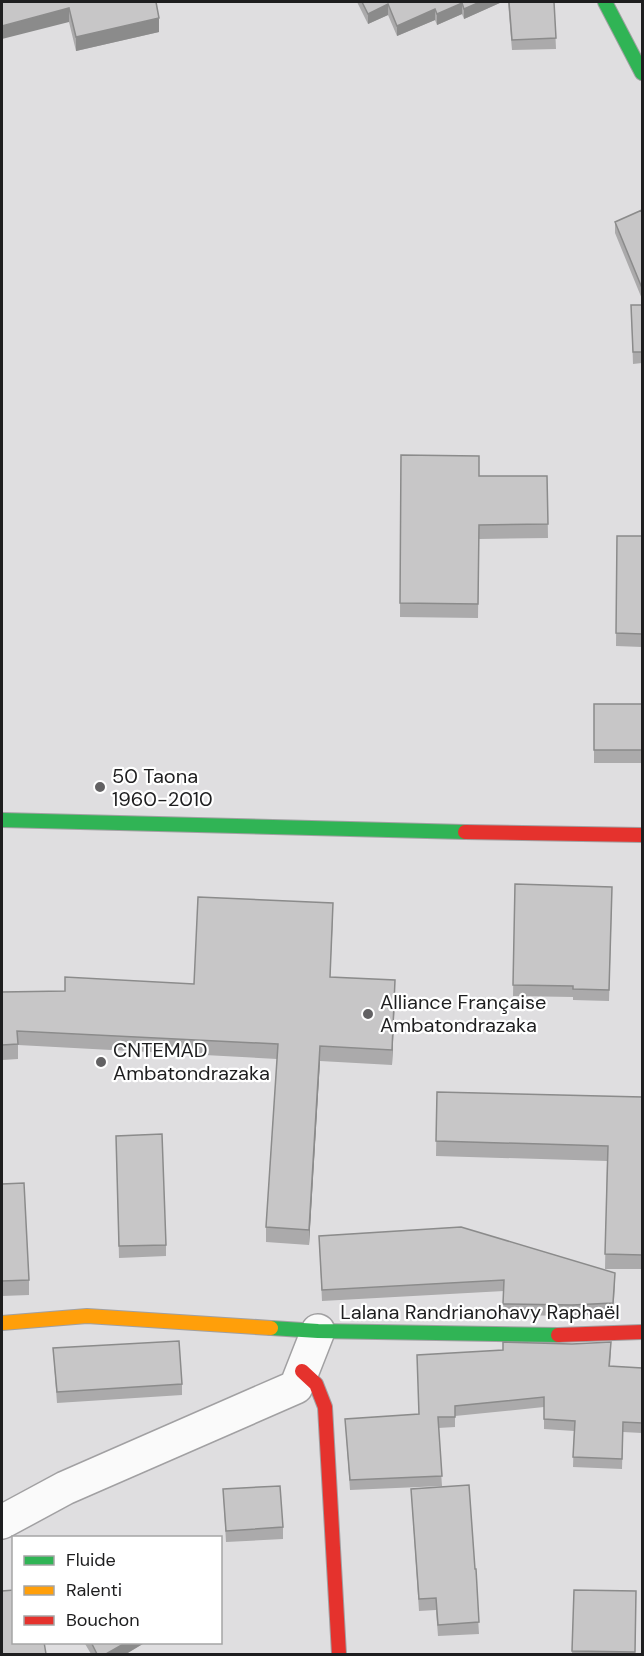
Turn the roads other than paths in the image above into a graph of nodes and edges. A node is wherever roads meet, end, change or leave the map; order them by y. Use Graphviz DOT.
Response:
graph roads {
  1 [pos="605,2"];
  2 [pos="641,68"];
  3 [pos="2,820"];
  4 [pos="642,835"];
  5 [pos="2,1323"];
  6 [pos="318,1331"];
  7 [pos="642,1332"];
  8 [pos="302,1371"];
  9 [pos="2,1522"];
  10 [pos="339,1654"];
  1 -- 2 [label="street"];
  3 -- 4 [label="street"];
  5 -- 6 [label="street, Lalana Randrianohavy Raphaël"];
  6 -- 7 [label="street, Lalana Randrianohavy Raphaël"];
  6 -- 8 [label="street"];
  8 -- 9 [label="street"];
  8 -- 10 [label="street"];
}
